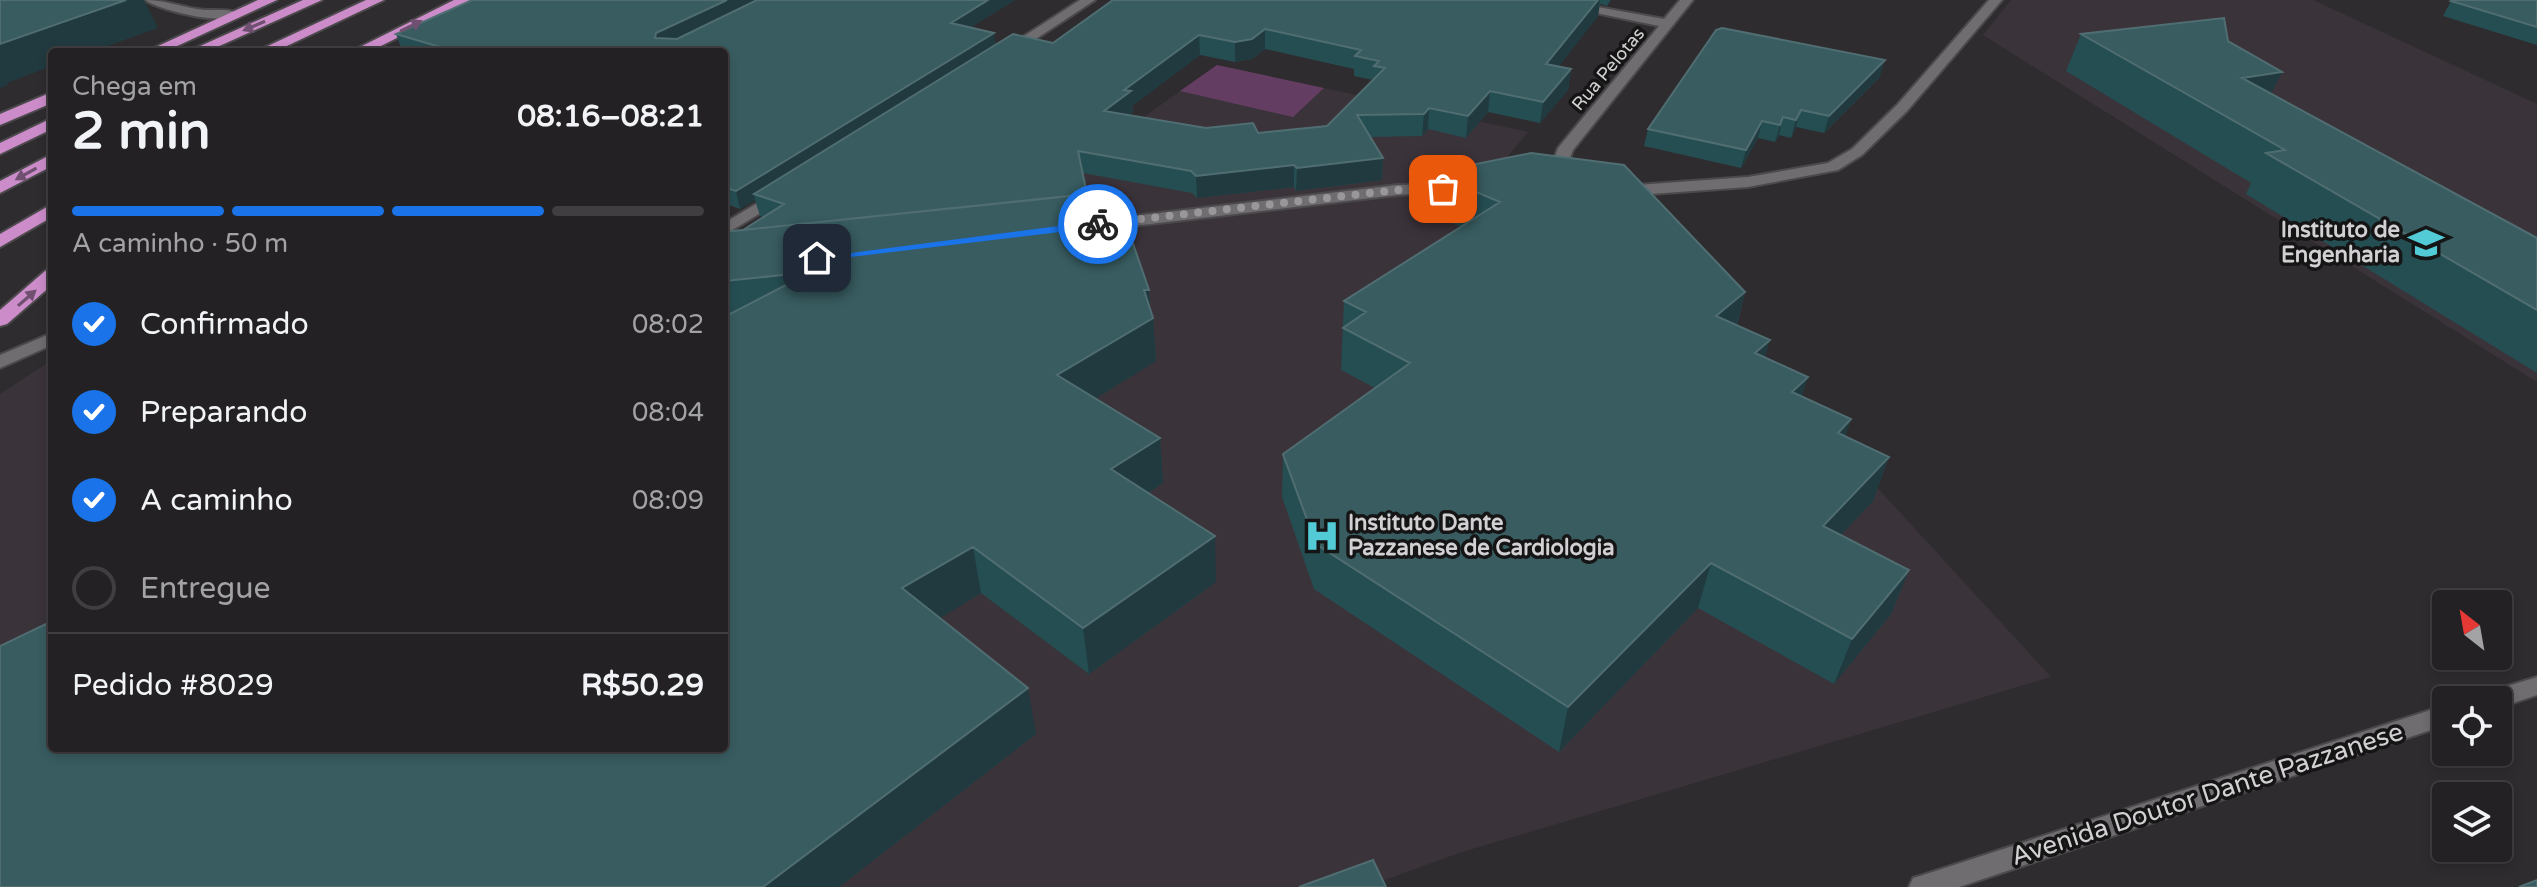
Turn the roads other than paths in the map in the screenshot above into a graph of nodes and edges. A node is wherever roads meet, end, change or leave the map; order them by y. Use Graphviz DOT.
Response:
graph roads {
  1 [pos="151,0"];
  2 [pos="270,0"];
  3 [pos="315,0"];
  4 [pos="377,0"];
  5 [pos="465,0"];
  6 [pos="1089,0"];
  7 [pos="1539,0"];
  8 [pos="1687,0"];
  9 [pos="1996,0"];
  10 [pos="235,15"];
  11 [pos="1669,24"];
  12 [pos="161,48"];
  13 [pos="203,48"];
  14 [pos="271,48"];
  15 [pos="365,48"];
  16 [pos="994,60"];
  17 [pos="48,99"];
  18 [pos="0,120"];
  19 [pos="48,125"];
  20 [pos="0,149"];
  21 [pos="48,161"];
  22 [pos="1575,185"];
  23 [pos="0,188"];
  24 [pos="792,188"];
  25 [pos="1443,189"];
  26 [pos="1604,190"];
  27 [pos="48,212"];
  28 [pos="728,228"];
  29 [pos="1055,230"];
  30 [pos="0,242"];
  31 [pos="48,278"];
  32 [pos="0,320"];
  33 [pos="48,340"];
  34 [pos="0,362"];
  35 [pos="2537,686"];
  36 [pos="2512,694"];
  37 [pos="2432,720"];
  38 [pos="1923,887"];
  1 -- 10 [label="street"];
  2 -- 10 [label="highway"];
  3 -- 13 [label="highway, one-way"];
  4 -- 14 [label="highway"];
  15 -- 5 [label="highway, one-way"];
  6 -- 16 [label="street"];
  7 -- 11 [label="street"];
  8 -- 11 [label="street, Rua Pelotas"];
  9 -- 26 [label="street"];
  10 -- 12 [label="highway"];
  11 -- 22 [label="street, Rua Pelotas"];
  17 -- 18 [label="highway"];
  19 -- 20 [label="highway"];
  21 -- 23 [label="highway, one-way"];
  24 -- 28 [label="street"];
  25 -- 29 [label="street"];
  27 -- 30 [label="highway"];
  32 -- 31 [label="highway, one-way"];
  33 -- 34 [label="street"];
  35 -- 36 [label="street"];
  37 -- 38 [label="street, Avenida Doutor Dante Pazzanese"];
}
